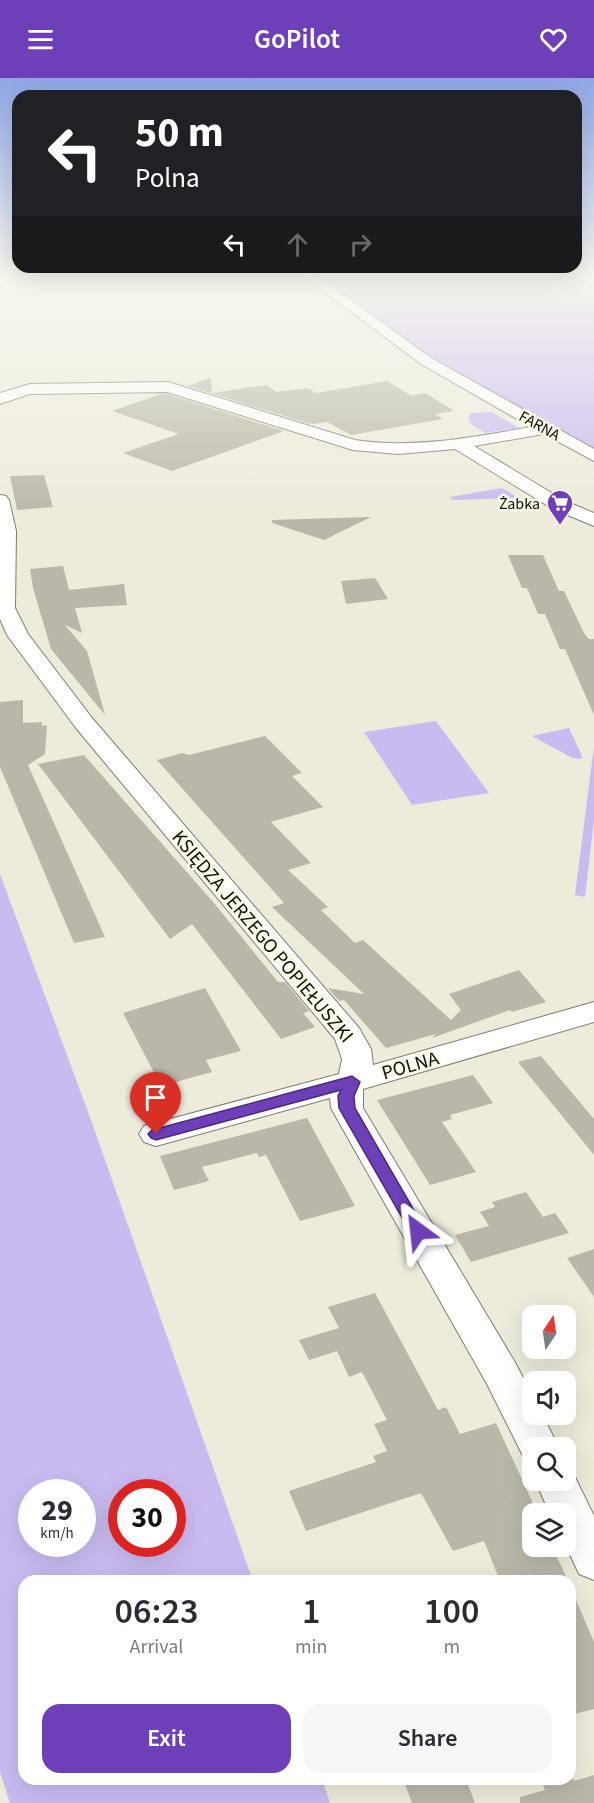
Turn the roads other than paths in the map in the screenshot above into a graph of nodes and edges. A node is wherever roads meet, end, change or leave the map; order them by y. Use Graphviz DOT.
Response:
graph roads {
  1 [pos="418,356"];
  2 [pos="0,399"];
  3 [pos="547,429"];
  4 [pos="457,443"];
  5 [pos="594,456"];
  6 [pos="0,500"];
  7 [pos="594,520"];
  8 [pos="594,1012"];
  9 [pos="352,1082"];
  10 [pos="156,1134"];
  11 [pos="533,1437"];
  12 [pos="560,1491"];
  13 [pos="594,1560"];
  1 -- 3 [label="street, FARNA"];
  2 -- 4 [label="street"];
  3 -- 4 [label="street"];
  3 -- 5 [label="street, FARNA"];
  4 -- 7 [label="street"];
  6 -- 9 [label="street, KSIĘDZA JERZEGO POPIEŁUSZKI"];
  8 -- 9 [label="street, POLNA"];
  9 -- 10 [label="street, POLNA"];
  9 -- 11 [label="street, KSIĘDZA JERZEGO POPIEŁUSZKI"];
  12 -- 13 [label="street"];
}
